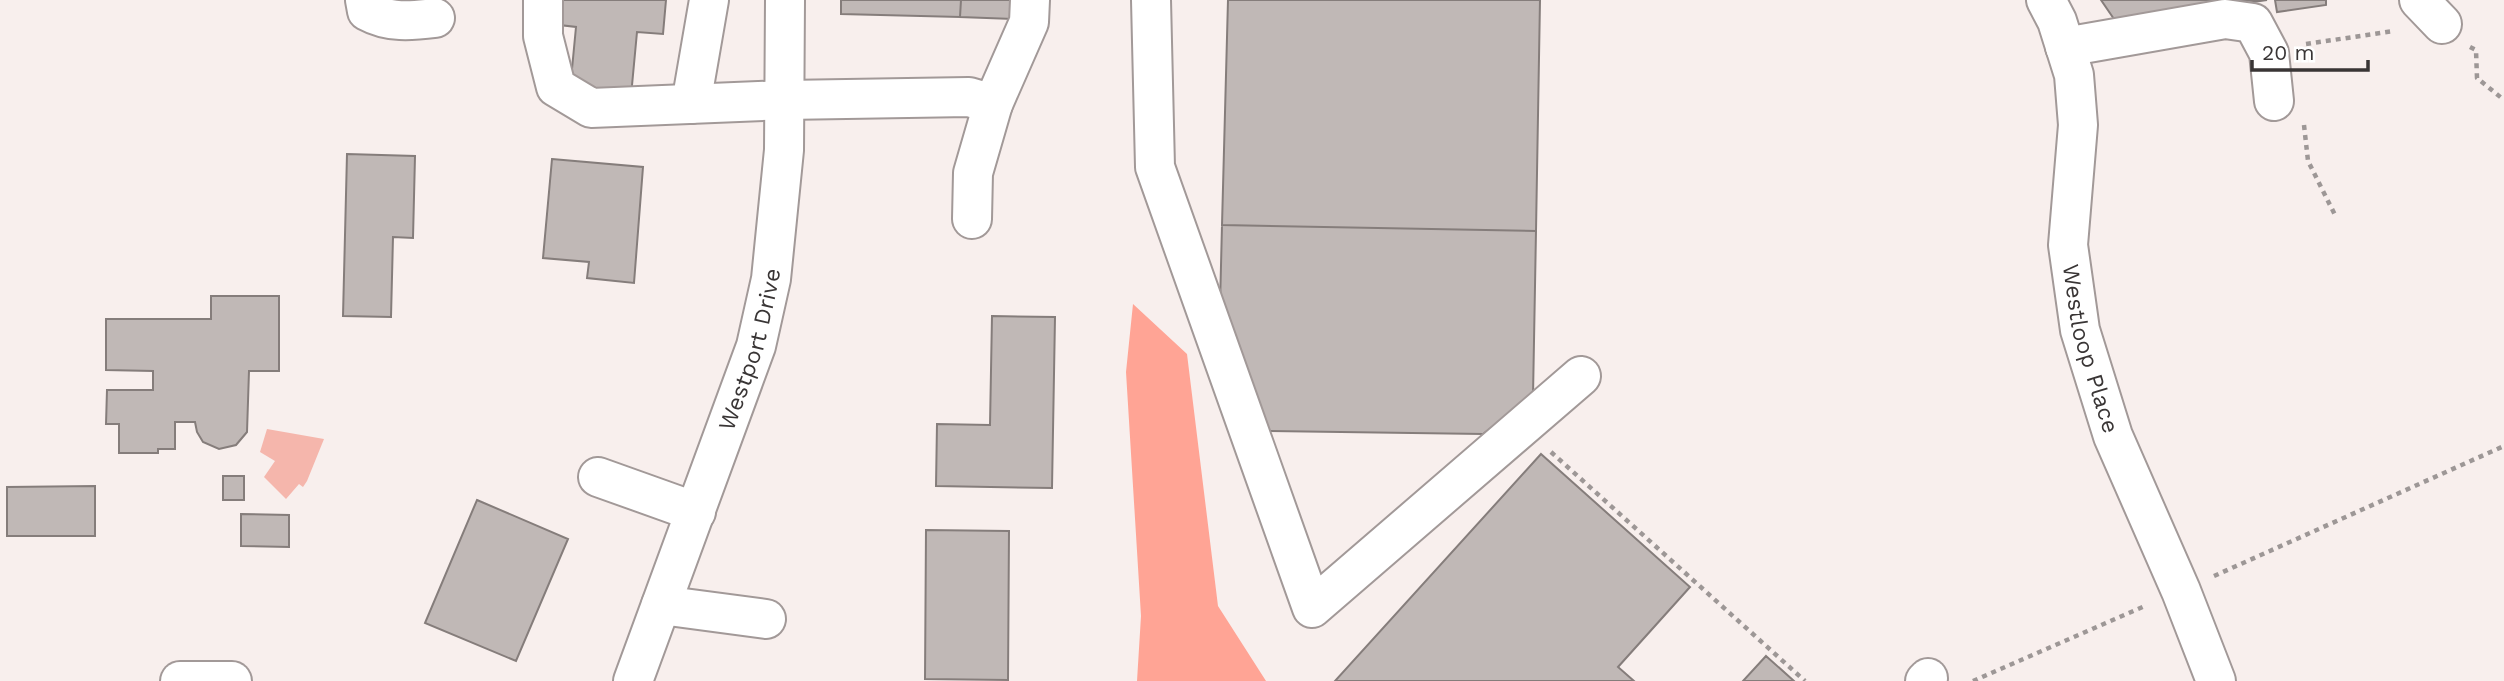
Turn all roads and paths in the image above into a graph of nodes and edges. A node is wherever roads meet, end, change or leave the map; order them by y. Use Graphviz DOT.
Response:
graph roads {
  1 [pos="365,0"];
  2 [pos="543,0"];
  3 [pos="709,0"];
  4 [pos="785,0"];
  5 [pos="1030,0"];
  6 [pos="1151,0"];
  7 [pos="2046,0"];
  8 [pos="2430,12"];
  9 [pos="435,18"];
  10 [pos="2297,45"];
  11 [pos="2065,47"];
  12 [pos="2477,78"];
  13 [pos="785,100"];
  14 [pos="2504,100"];
  15 [pos="691,104"];
  16 [pos="993,104"];
  17 [pos="2289,112"];
  18 [pos="2336,217"];
  19 [pos="972,219"];
  20 [pos="1581,376"];
  21 [pos="1547,406"];
  22 [pos="2504,446"];
  23 [pos="598,477"];
  24 [pos="696,512"];
  25 [pos="2181,591"];
  26 [pos="661,605"];
  27 [pos="766,619"];
  28 [pos="180,681"];
  29 [pos="232,681"];
  30 [pos="633,681"];
  31 [pos="1805,681"];
  32 [pos="1973,681"];
  33 [pos="2216,681"];
  1 -- 9 [label="street"];
  2 -- 15 [label="street"];
  3 -- 15 [label="street"];
  4 -- 13 [label="street, Westport Drive"];
  5 -- 16 [label="street"];
  6 -- 21 [label="street"];
  7 -- 11 [label="street, Westloop Place"];
  8 -- 10 [label="path"];
  11 -- 17 [label="street"];
  11 -- 25 [label="street, Westloop Place"];
  12 -- 14 [label="path"];
  13 -- 15 [label="street"];
  13 -- 16 [label="street"];
  13 -- 24 [label="street, Westport Drive"];
  16 -- 19 [label="street"];
  17 -- 18 [label="path"];
  20 -- 21 [label="street"];
  21 -- 31 [label="path"];
  22 -- 25 [label="path"];
  23 -- 24 [label="street"];
  24 -- 26 [label="street, Westport Drive"];
  25 -- 32 [label="path"];
  25 -- 33 [label="street, Westloop Place"];
  26 -- 27 [label="street"];
  26 -- 30 [label="street, Westport Drive"];
  28 -- 29 [label="street"];
}
